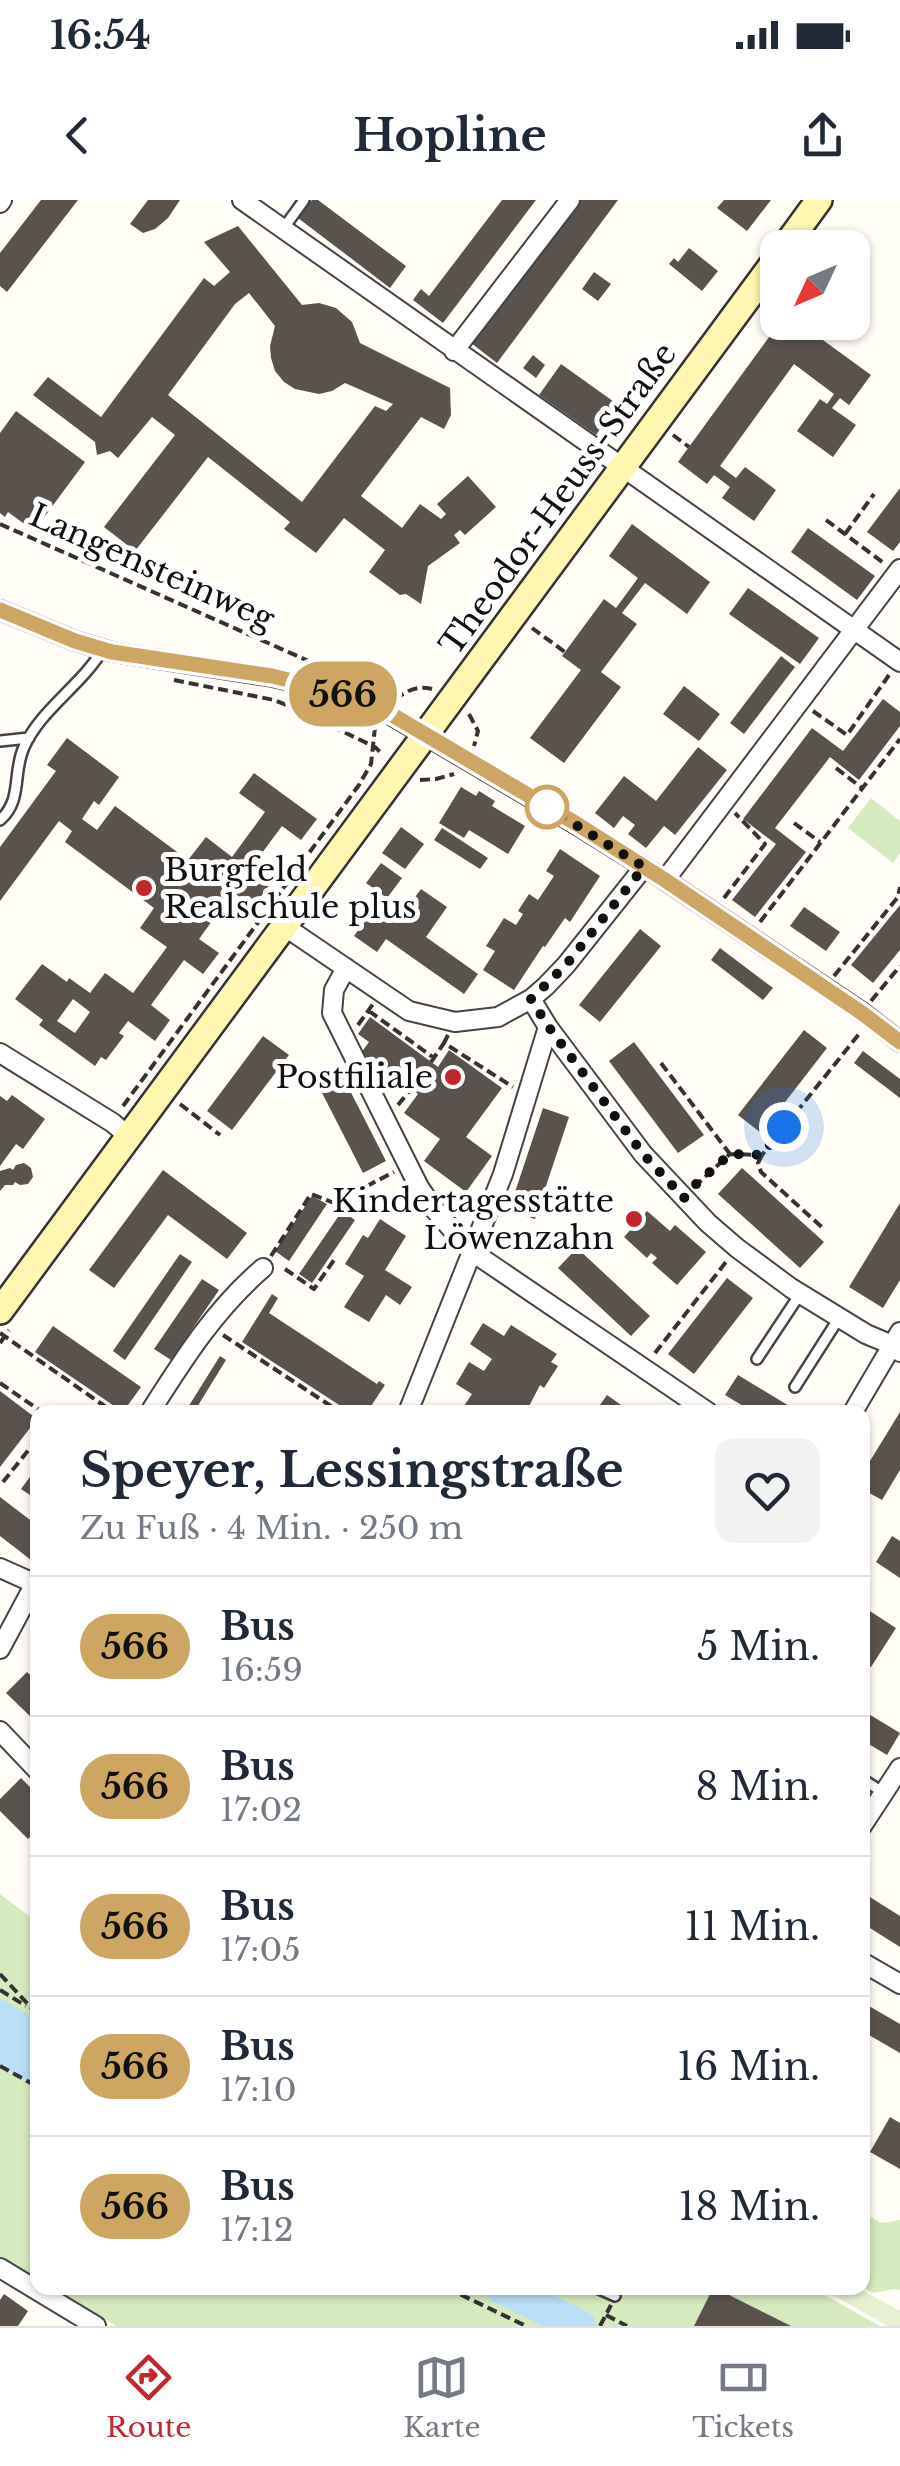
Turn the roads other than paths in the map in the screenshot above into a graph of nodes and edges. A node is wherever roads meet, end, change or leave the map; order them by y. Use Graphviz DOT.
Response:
graph roads {
  1 [pos="242,200"];
  2 [pos="304,200"];
  3 [pos="570,200"];
  4 [pos="820,200"];
  5 [pos="283,230"];
  6 [pos="798,230"];
  7 [pos="760,281"];
  8 [pos="454,351"];
  9 [pos="622,468"];
  10 [pos="899,570"];
  11 [pos="0,610"];
  12 [pos="854,630"];
  13 [pos="103,650"];
  14 [pos="900,662"];
  15 [pos="425,735"];
  16 [pos="29,738"];
  17 [pos="0,741"];
  18 [pos="0,820"];
  19 [pos="644,867"];
  20 [pos="665,880"];
  21 [pos="284,926"];
  22 [pos="346,968"];
  23 [pos="531,999"];
  24 [pos="548,1026"];
  25 [pos="900,1042"];
  26 [pos="0,1052"];
  27 [pos="124,1125"];
  28 [pos="472,1251"];
  29 [pos="262,1268"];
  30 [pos="800,1294"];
  31 [pos="0,1312"];
  32 [pos="839,1318"];
  33 [pos="897,1343"];
  34 [pos="758,1359"];
  35 [pos="795,1388"];
  36 [pos="155,1405"];
  37 [pos="411,1405"];
  38 [pos="697,1405"];
  39 [pos="857,1405"];
  40 [pos="0,1568"];
  41 [pos="30,1579"];
  42 [pos="30,1595"];
  43 [pos="0,1649"];
  44 [pos="0,1730"];
  45 [pos="30,1762"];
  46 [pos="900,1768"];
  47 [pos="870,1784"];
  48 [pos="884,1793"];
  49 [pos="870,1814"];
  50 [pos="870,1967"];
  51 [pos="900,1984"];
  52 [pos="0,2268"];
  53 [pos="30,2286"];
  54 [pos="45,2295"];
  55 [pos="96,2326"];
  1 -- 5 [label="street"];
  2 -- 5 [label="lane"];
  3 -- 8 [label="street"];
  4 -- 6 [label="main road"];
  5 -- 8 [label="street"];
  7 -- 9 [label="main road, Theodor-Heuss-Straße"];
  8 -- 9 [label="street"];
  9 -- 12 [label="street"];
  9 -- 15 [label="main road, Theodor-Heuss-Straße"];
  10 -- 12 [label="street"];
  11 -- 13 [label="street"];
  12 -- 14 [label="street"];
  12 -- 20 [label="street"];
  13 -- 15 [label="street"];
  13 -- 16 [label="lane"];
  15 -- 19 [label="street"];
  15 -- 21 [label="main road, Theodor-Heuss-Straße"];
  16 -- 17 [label="lane"];
  16 -- 18 [label="lane"];
  19 -- 20 [label="street"];
  19 -- 23 [label="street"];
  20 -- 25 [label="street"];
  21 -- 22 [label="street"];
  21 -- 27 [label="main road, Theodor-Heuss-Straße"];
  22 -- 23 [label="street"];
  22 -- 28 [label="street"];
  23 -- 24 [label="street"];
  24 -- 28 [label="street"];
  24 -- 30 [label="street"];
  26 -- 27 [label="street"];
  27 -- 31 [label="main road, Theodor-Heuss-Straße"];
  28 -- 37 [label="street"];
  28 -- 38 [label="street"];
  29 -- 36 [label="street"];
  30 -- 32 [label="street"];
  30 -- 34 [label="lane"];
  32 -- 33 [label="street"];
  32 -- 35 [label="lane"];
  33 -- 39 [label="street"];
  40 -- 41 [label="street"];
  42 -- 43 [label="street"];
  44 -- 45 [label="street"];
  46 -- 48 [label="street"];
  47 -- 48 [label="lane"];
  48 -- 49 [label="street"];
  50 -- 51 [label="street"];
  52 -- 53 [label="street"];
  54 -- 55 [label="street"];
}
